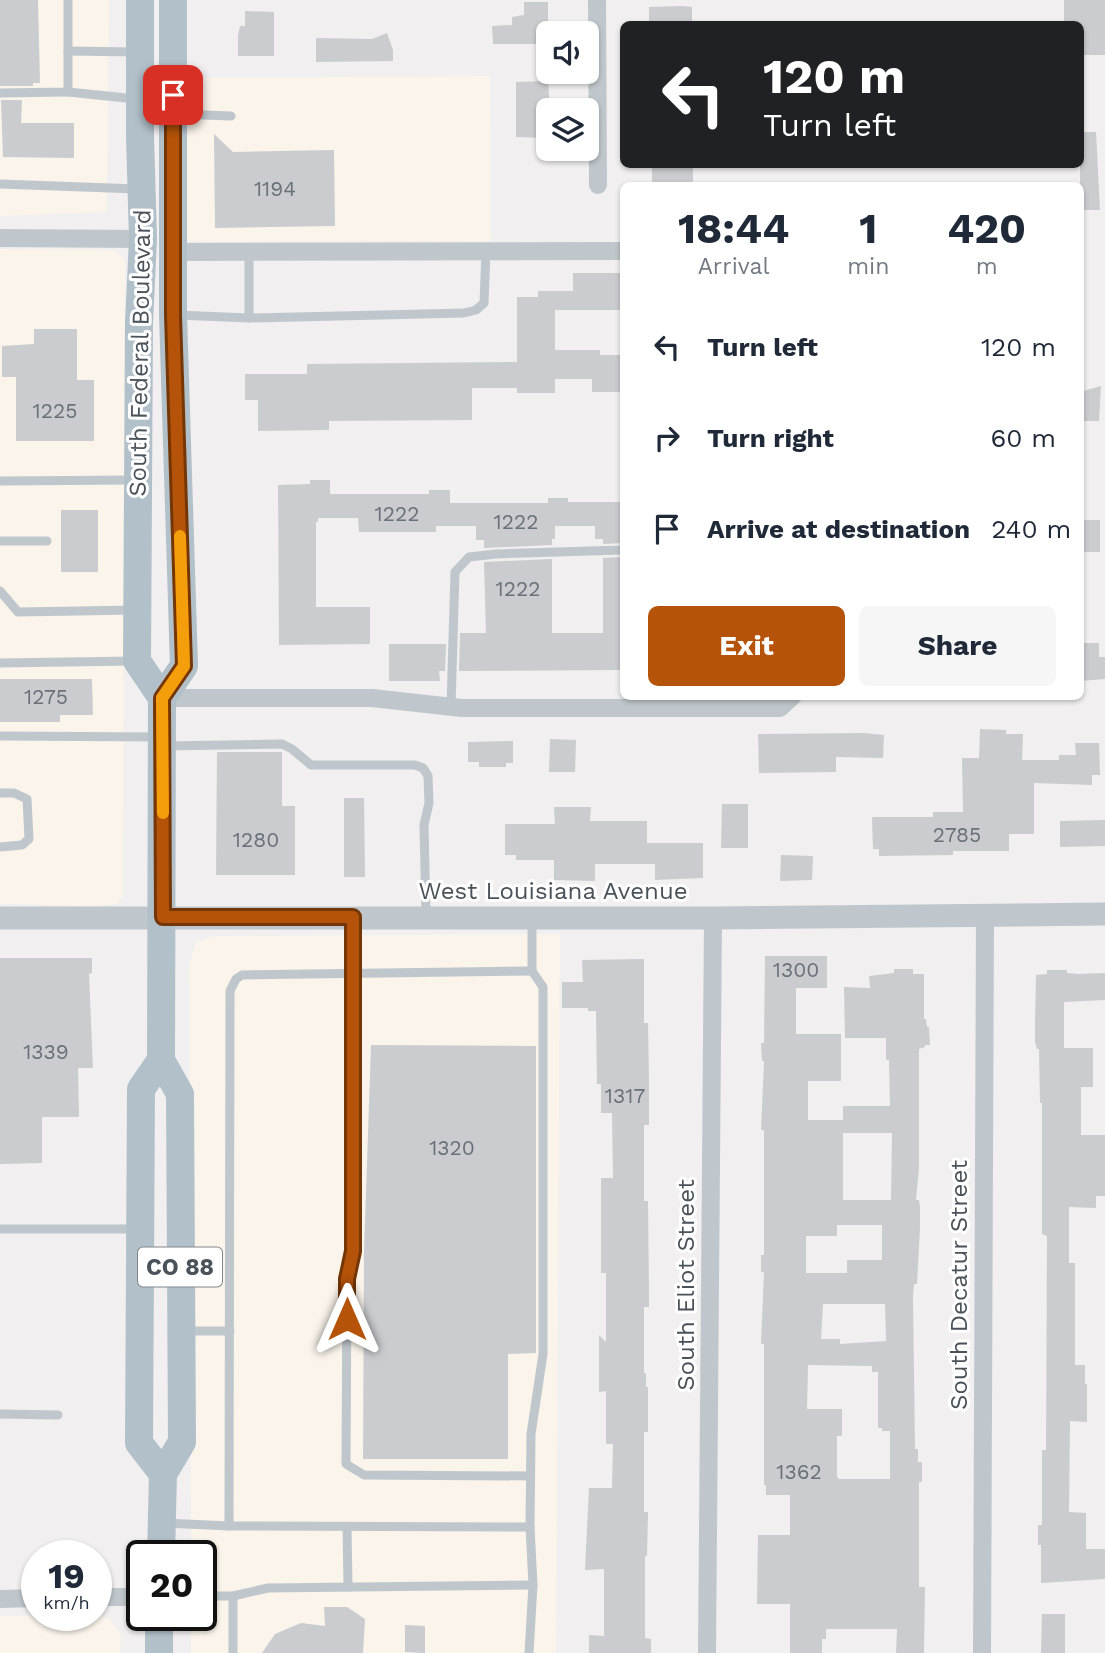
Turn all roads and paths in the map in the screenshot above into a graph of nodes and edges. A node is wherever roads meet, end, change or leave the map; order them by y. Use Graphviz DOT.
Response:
graph roads {
  1 [pos="68,0"];
  2 [pos="140,0"];
  3 [pos="173,0"];
  4 [pos="597,0"];
  5 [pos="68,51"];
  6 [pos="140,52"];
  7 [pos="68,92"];
  8 [pos="0,93"];
  9 [pos="140,99"];
  10 [pos="173,114"];
  11 [pos="231,116"];
  12 [pos="0,184"];
  13 [pos="598,185"];
  14 [pos="142,189"];
  15 [pos="0,239"];
  16 [pos="142,239"];
  17 [pos="486,251"];
  18 [pos="620,251"];
  19 [pos="175,252"];
  20 [pos="249,252"];
  21 [pos="173,315"];
  22 [pos="249,318"];
  23 [pos="138,480"];
  24 [pos="0,481"];
  25 [pos="0,541"];
  26 [pos="47,541"];
  27 [pos="620,550"];
  28 [pos="0,591"];
  29 [pos="137,610"];
  30 [pos="137,661"];
  31 [pos="0,663"];
  32 [pos="162,698"];
  33 [pos="789,700"];
  34 [pos="451,706"];
  35 [pos="0,736"];
  36 [pos="163,741"];
  37 [pos="0,793"];
  38 [pos="0,847"];
  39 [pos="1105,914"];
  40 [pos="163,917"];
  41 [pos="353,917"];
  42 [pos="426,917"];
  43 [pos="532,917"];
  44 [pos="985,917"];
  45 [pos="0,918"];
  46 [pos="713,918"];
  47 [pos="532,971"];
  48 [pos="353,974"];
  49 [pos="161,1060"];
  50 [pos="0,1229"];
  51 [pos="140,1229"];
  52 [pos="180,1331"];
  53 [pos="230,1331"];
  54 [pos="0,1414"];
  55 [pos="58,1415"];
  56 [pos="163,1474"];
  57 [pos="530,1476"];
  58 [pos="162,1523"];
  59 [pos="229,1526"];
  60 [pos="347,1527"];
  61 [pos="530,1527"];
  62 [pos="161,1540"];
  63 [pos="533,1585"];
  64 [pos="348,1587"];
  65 [pos="217,1596"];
  66 [pos="233,1596"];
  67 [pos="21,1598"];
  68 [pos="0,1599"];
  69 [pos="159,1631"];
  70 [pos="159,1653"];
  71 [pos="233,1653"];
  72 [pos="529,1653"];
  73 [pos="707,1653"];
  74 [pos="982,1653"];
  1 -- 5 [label="lane"];
  2 -- 6 [label="main road, South Federal Boulevard"];
  3 -- 10 [label="main road, South Federal Boulevard"];
  4 -- 13 [label="street"];
  5 -- 6 [label="lane"];
  5 -- 7 [label="lane"];
  6 -- 9 [label="main road, South Federal Boulevard"];
  7 -- 8 [label="lane"];
  7 -- 9 [label="lane"];
  9 -- 14 [label="main road, South Federal Boulevard"];
  10 -- 11 [label="lane"];
  10 -- 19 [label="main road, South Federal Boulevard"];
  12 -- 14 [label="lane"];
  14 -- 16 [label="main road, South Federal Boulevard"];
  15 -- 16 [label="street"];
  16 -- 23 [label="main road, South Federal Boulevard"];
  17 -- 18 [label="street"];
  17 -- 20 [label="street"];
  17 -- 22 [label="lane"];
  19 -- 20 [label="street"];
  19 -- 21 [label="main road, South Federal Boulevard"];
  20 -- 22 [label="lane"];
  21 -- 22 [label="lane"];
  21 -- 32 [label="main road, South Federal Boulevard"];
  23 -- 24 [label="lane"];
  23 -- 29 [label="main road, South Federal Boulevard"];
  25 -- 26 [label="lane"];
  27 -- 34 [label="lane"];
  28 -- 29 [label="lane"];
  29 -- 30 [label="main road, South Federal Boulevard"];
  30 -- 31 [label="lane"];
  30 -- 32 [label="main road"];
  32 -- 34 [label="street"];
  32 -- 36 [label="main road, CO 88"];
  33 -- 34 [label="street"];
  35 -- 36 [label="lane"];
  36 -- 40 [label="main road, CO 88"];
  36 -- 42 [label="lane"];
  37 -- 38 [label="lane"];
  39 -- 44 [label="street, West Louisiana Avenue"];
  40 -- 41 [label="street, West Louisiana Avenue"];
  40 -- 45 [label="street, West Louisiana Avenue"];
  40 -- 49 [label="main road, CO 88"];
  41 -- 42 [label="street, West Louisiana Avenue"];
  41 -- 48 [label="lane"];
  42 -- 43 [label="street, West Louisiana Avenue"];
  43 -- 46 [label="street, West Louisiana Avenue"];
  43 -- 47 [label="lane"];
  44 -- 46 [label="street, West Louisiana Avenue"];
  44 -- 74 [label="street, South Decatur Street"];
  46 -- 73 [label="street, South Eliot Street"];
  47 -- 48 [label="lane"];
  47 -- 57 [label="lane"];
  48 -- 53 [label="lane"];
  48 -- 57 [label="lane"];
  49 -- 51 [label="main road, CO 88"];
  49 -- 52 [label="main road, CO 88"];
  50 -- 51 [label="lane"];
  51 -- 56 [label="main road, CO 88"];
  52 -- 53 [label="lane"];
  52 -- 56 [label="main road, CO 88"];
  53 -- 59 [label="lane"];
  54 -- 55 [label="lane"];
  56 -- 58 [label="main road, CO 88"];
  57 -- 61 [label="lane"];
  58 -- 59 [label="lane"];
  58 -- 62 [label="main road, CO 88"];
  59 -- 60 [label="lane"];
  60 -- 61 [label="lane"];
  60 -- 64 [label="lane"];
  61 -- 63 [label="lane"];
  63 -- 64 [label="lane"];
  63 -- 72 [label="lane"];
  64 -- 66 [label="lane"];
  65 -- 66 [label="lane"];
  66 -- 71 [label="lane"];
  67 -- 68 [label="street"];
  69 -- 70 [label="main road"];
}
